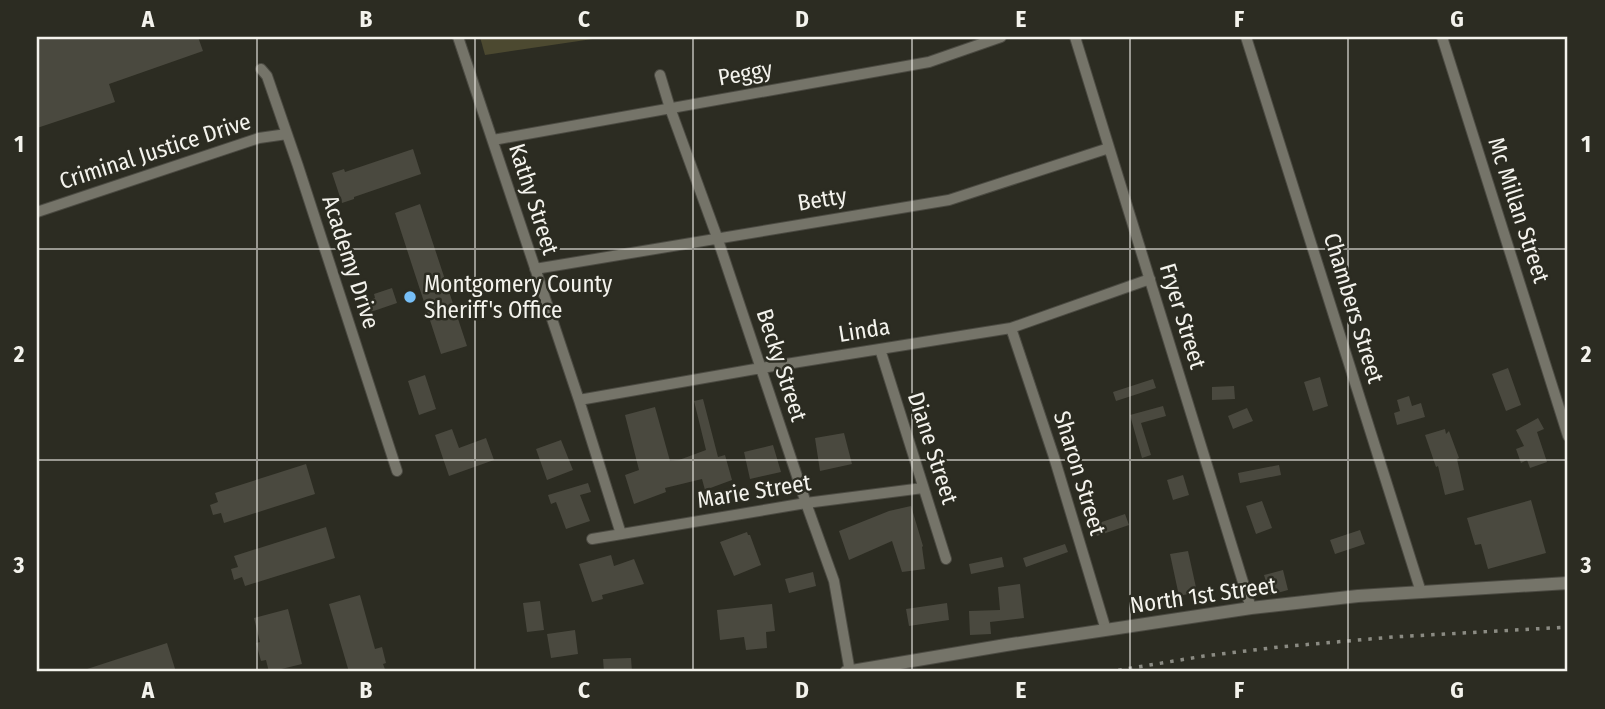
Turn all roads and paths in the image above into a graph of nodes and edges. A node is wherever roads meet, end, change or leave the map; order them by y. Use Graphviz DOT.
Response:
graph roads {
  1 [pos="458,37"];
  2 [pos="1001,37"];
  3 [pos="1075,37"];
  4 [pos="1247,37"];
  5 [pos="1443,37"];
  6 [pos="261,69"];
  7 [pos="660,75"];
  8 [pos="670,107"];
  9 [pos="287,134"];
  10 [pos="493,140"];
  11 [pos="1109,148"];
  12 [pos="37,212"];
  13 [pos="717,237"];
  14 [pos="535,269"];
  15 [pos="1150,279"];
  16 [pos="1011,328"];
  17 [pos="880,349"];
  18 [pos="761,368"];
  19 [pos="579,400"];
  20 [pos="1568,436"];
  21 [pos="397,471"];
  22 [pos="923,488"];
  23 [pos="806,503"];
  24 [pos="621,534"];
  25 [pos="592,538"];
  26 [pos="946,559"];
  27 [pos="1568,583"];
  28 [pos="1421,592"];
  29 [pos="1251,608"];
  30 [pos="1106,630"];
  31 [pos="848,672"];
  1 -- 10 [label="street, Kathy Street"];
  2 -- 8 [label="street, Peggy"];
  3 -- 11 [label="street, Fryer Street"];
  4 -- 28 [label="street, Chambers Street"];
  5 -- 20 [label="street, Mc Millan Street"];
  6 -- 9 [label="street, Academy Drive"];
  7 -- 8 [label="street, Becky Street"];
  8 -- 10 [label="street, Peggy"];
  8 -- 13 [label="street, Becky Street"];
  9 -- 12 [label="street, Criminal Justice Drive"];
  9 -- 21 [label="street, Academy Drive"];
  10 -- 14 [label="street, Kathy Street"];
  11 -- 13 [label="street, Betty"];
  11 -- 15 [label="street, Fryer Street"];
  13 -- 14 [label="street, Betty"];
  13 -- 18 [label="street, Becky Street"];
  14 -- 19 [label="street, Kathy Street"];
  15 -- 16 [label="street, Linda"];
  15 -- 29 [label="street, Fryer Street"];
  16 -- 17 [label="street, Linda"];
  16 -- 30 [label="street, Sharon Street"];
  17 -- 18 [label="street, Linda"];
  17 -- 22 [label="street, Diane Street"];
  18 -- 19 [label="street, Linda"];
  18 -- 23 [label="street, Becky Street"];
  19 -- 24 [label="street, Kathy Street"];
  22 -- 23 [label="street, Marie Street"];
  22 -- 26 [label="street, Diane Street"];
  23 -- 24 [label="street, Marie Street"];
  23 -- 31 [label="street, Becky Street"];
  24 -- 25 [label="street, Marie Street"];
  27 -- 28 [label="street, North 1st Street"];
  28 -- 29 [label="street, North 1st Street"];
  29 -- 30 [label="street, North 1st Street"];
  30 -- 31 [label="street, North 1st Street"];
}
